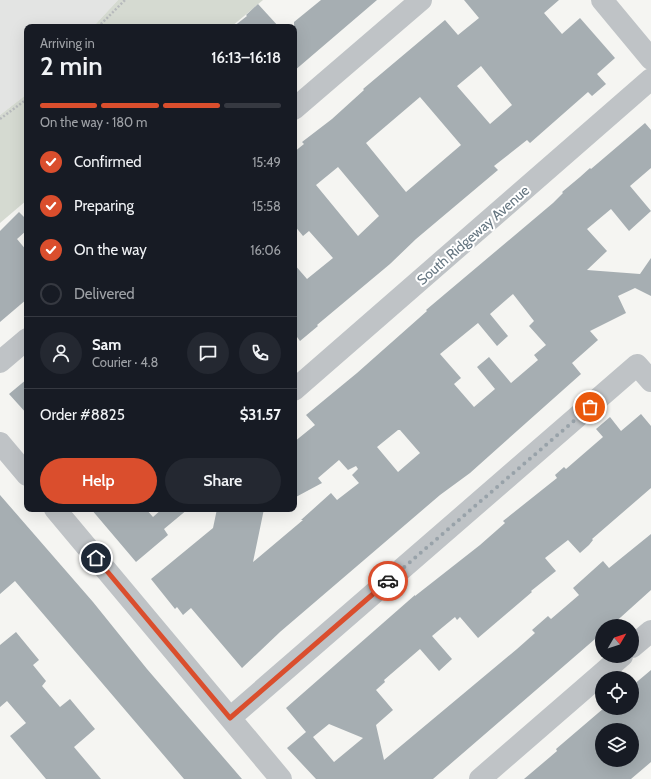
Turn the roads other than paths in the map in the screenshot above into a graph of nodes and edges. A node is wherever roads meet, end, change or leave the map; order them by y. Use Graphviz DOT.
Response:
graph roads {
  1 [pos="421,0"];
  2 [pos="602,0"];
  3 [pos="651,59"];
  4 [pos="651,79"];
  5 [pos="297,107"];
  6 [pos="24,342"];
  7 [pos="0,362"];
  8 [pos="644,373"];
  9 [pos="297,387"];
  10 [pos="0,443"];
  11 [pos="24,471"];
  12 [pos="58,512"];
  13 [pos="651,631"];
  14 [pos="639,642"];
  15 [pos="614,663"];
  16 [pos="230,718"];
  17 [pos="281,779"];
  18 [pos="480,779"];
  1 -- 5 [label="street"];
  2 -- 3 [label="street"];
  4 -- 9 [label="street, South Ridgeway Avenue"];
  6 -- 7 [label="street"];
  8 -- 16 [label="street"];
  10 -- 11 [label="street"];
  12 -- 16 [label="street"];
  13 -- 14 [label="street"];
  15 -- 18 [label="street"];
  16 -- 17 [label="street"];
}
